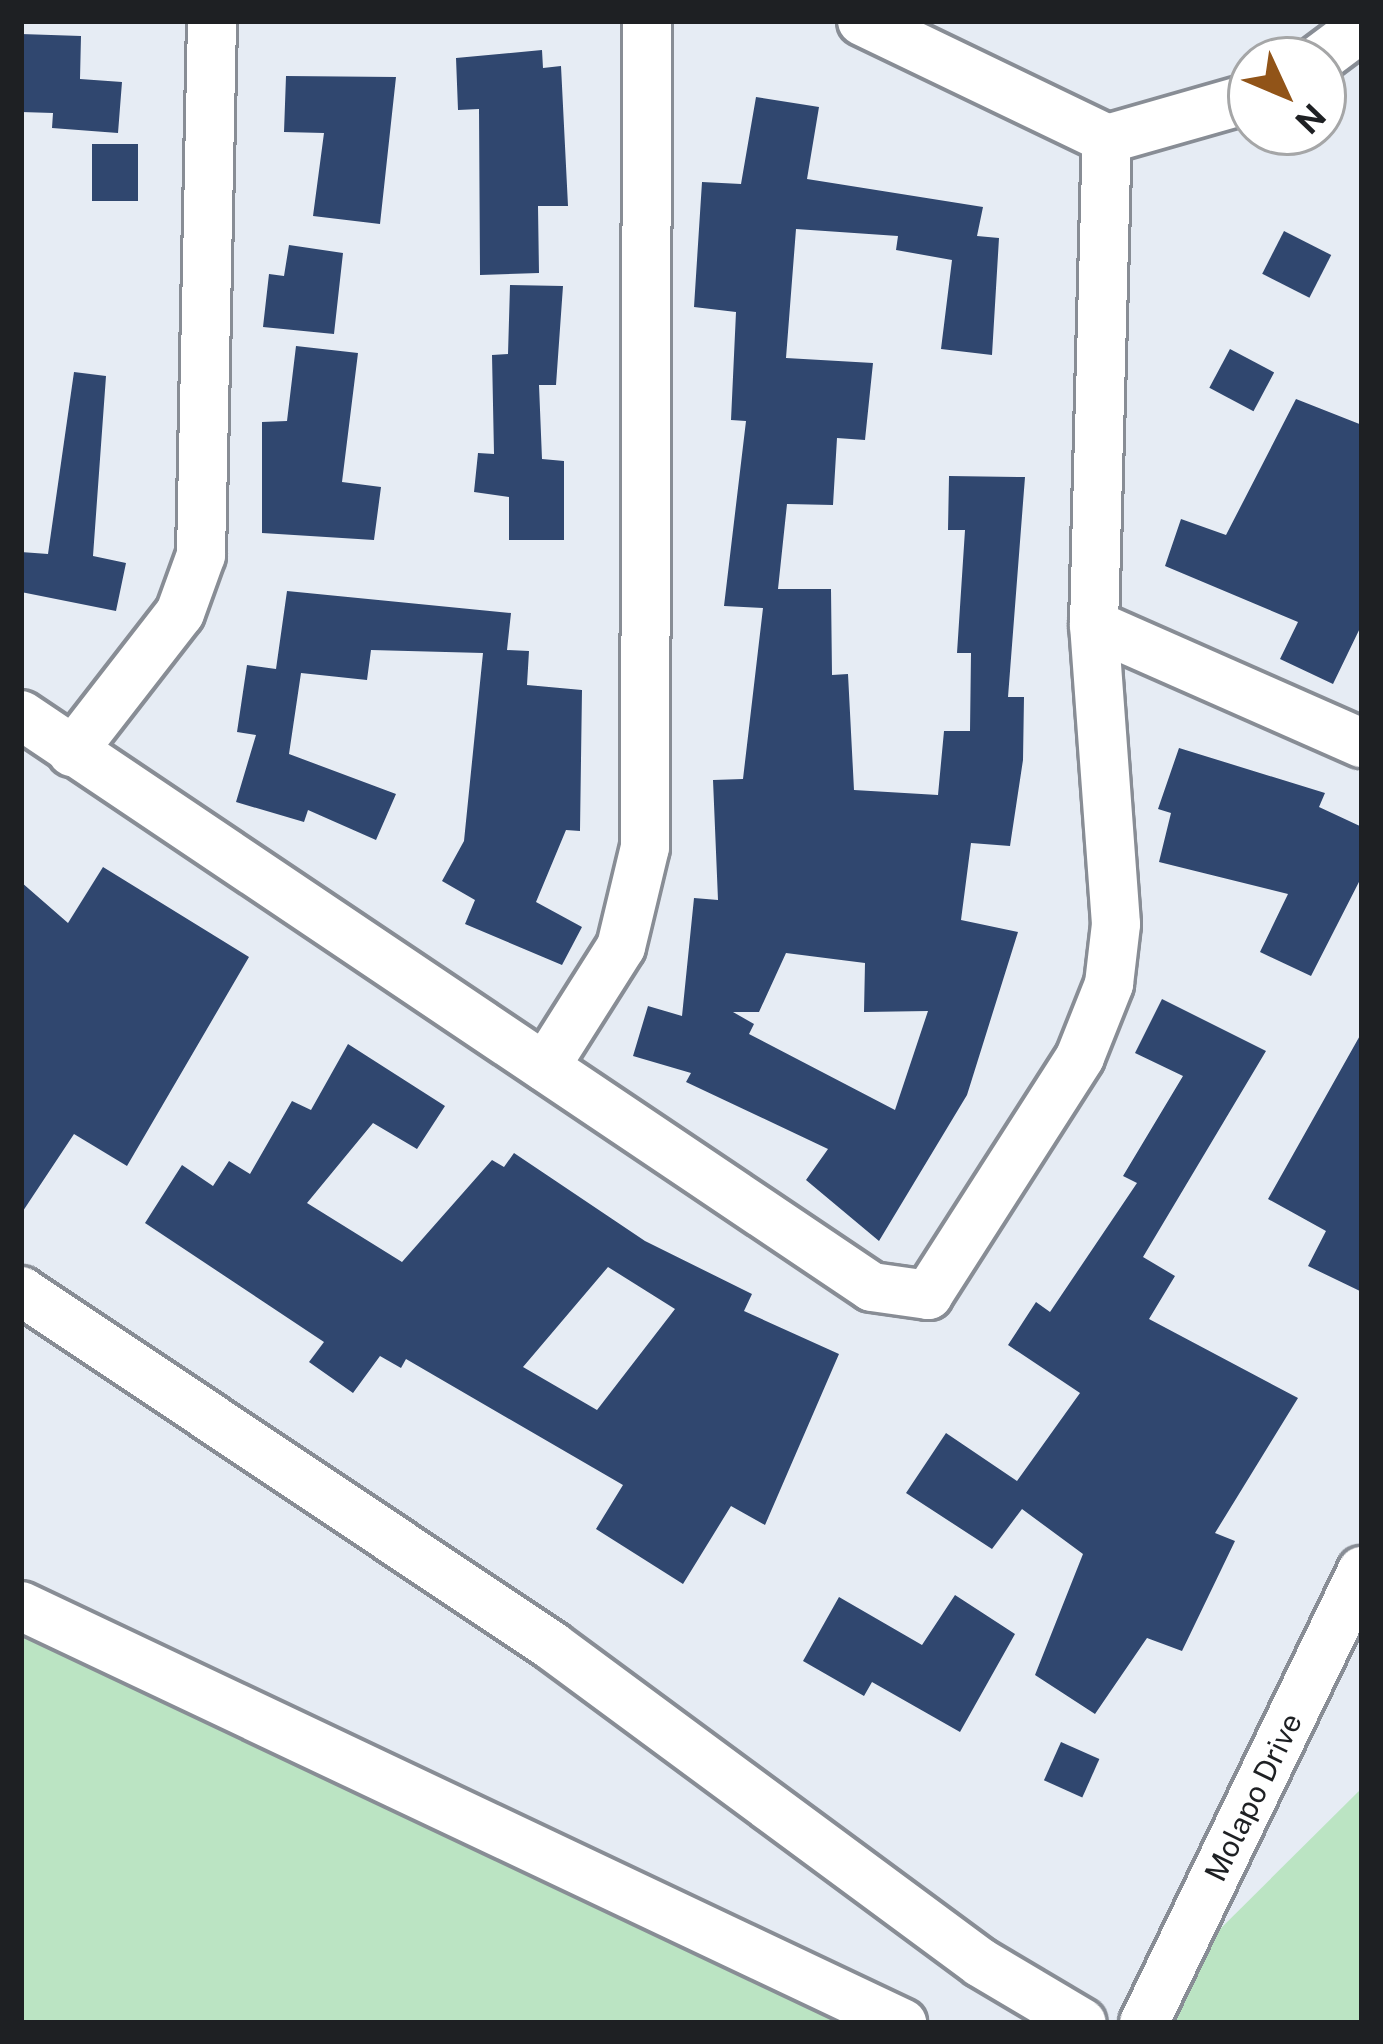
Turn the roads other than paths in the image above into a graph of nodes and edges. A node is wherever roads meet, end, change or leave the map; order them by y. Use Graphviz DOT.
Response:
graph roads {
  1 [pos="212,21"];
  2 [pos="647,21"];
  3 [pos="862,21"];
  4 [pos="1227,105"];
  5 [pos="1107,139"];
  6 [pos="1094,625"];
  7 [pos="21,715"];
  8 [pos="1362,743"];
  9 [pos="72,752"];
  10 [pos="545,1067"];
  11 [pos="21,1291"];
  12 [pos="1362,1571"];
  13 [pos="21,1606"];
  14 [pos="902,2023"];
  15 [pos="1082,2023"];
  16 [pos="1144,2023"];
  1 -- 9 [label="street"];
  2 -- 10 [label="street"];
  3 -- 5 [label="street"];
  4 -- 5 [label="street"];
  5 -- 6 [label="street"];
  6 -- 8 [label="street"];
  6 -- 10 [label="street"];
  7 -- 9 [label="street"];
  9 -- 10 [label="street"];
  11 -- 15 [label="street"];
  12 -- 16 [label="street, Molapo Drive"];
  13 -- 14 [label="street"];
}
